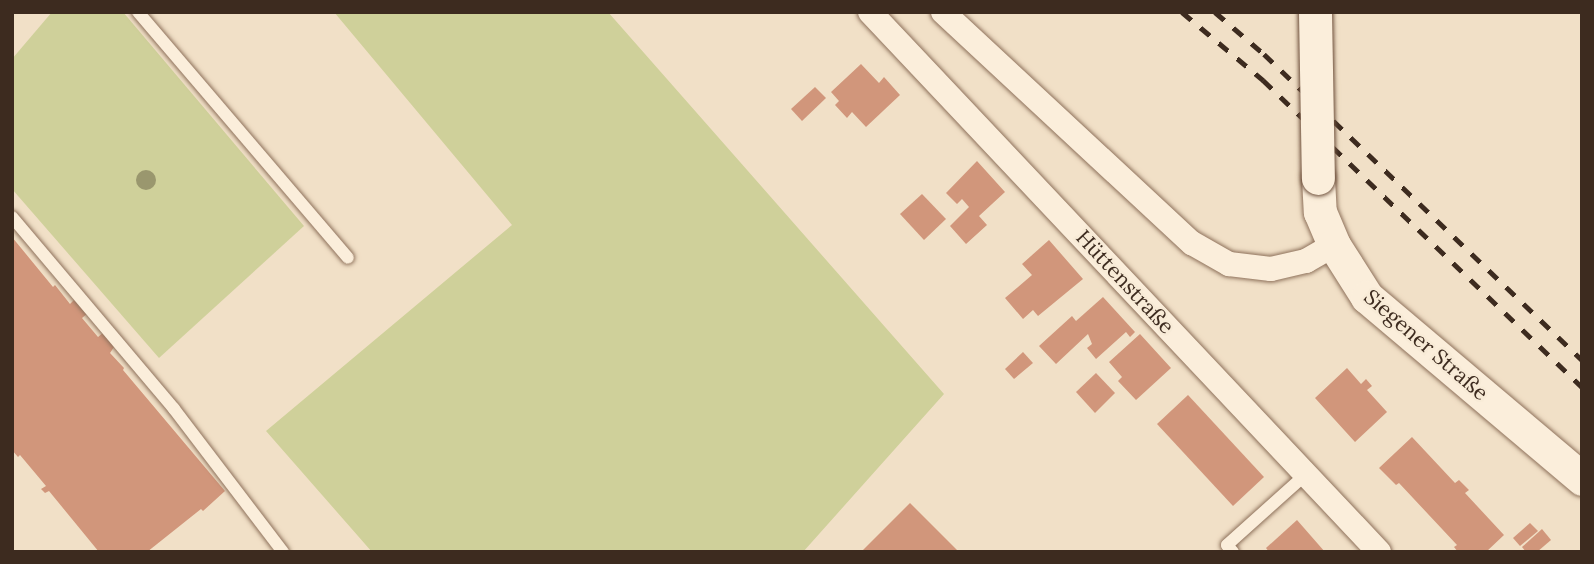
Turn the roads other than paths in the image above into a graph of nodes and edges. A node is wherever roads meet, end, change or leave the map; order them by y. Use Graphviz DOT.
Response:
graph roads {
  1 [pos="138,12"];
  2 [pos="870,12"];
  3 [pos="943,12"];
  4 [pos="1315,12"];
  5 [pos="12,217"];
  6 [pos="1334,245"];
  7 [pos="348,258"];
  8 [pos="1306,474"];
  9 [pos="1582,479"];
  10 [pos="283,552"];
  11 [pos="1233,552"];
  12 [pos="1380,552"];
  1 -- 7 [label="lane"];
  2 -- 8 [label="street, Hüttenstraße"];
  3 -- 6 [label="street"];
  4 -- 6 [label="main road, Siegener Straße, bridge"];
  5 -- 10 [label="lane"];
  6 -- 9 [label="main road, Siegener Straße"];
  8 -- 11 [label="lane"];
  8 -- 12 [label="street, Hüttenstraße"];
}
